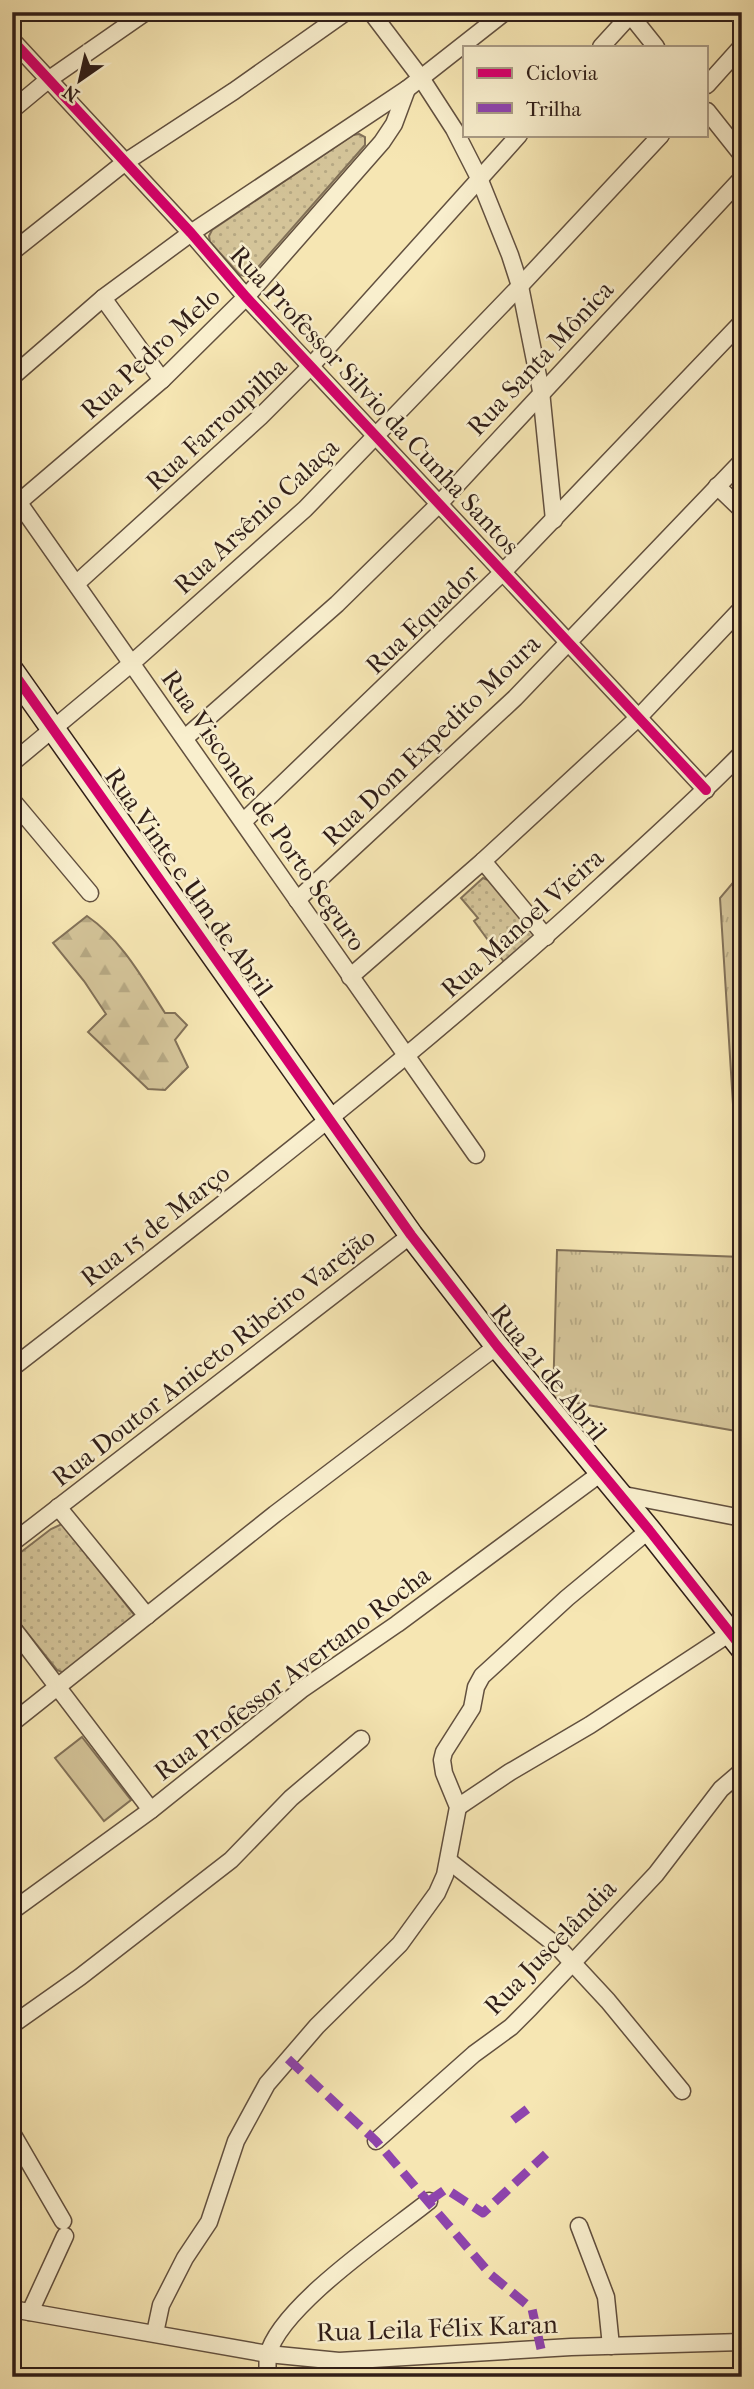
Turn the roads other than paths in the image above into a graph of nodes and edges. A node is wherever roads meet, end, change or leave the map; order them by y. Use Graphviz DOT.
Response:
graph roads {
  1 [pos="146,12"];
  2 [pos="346,12"];
  3 [pos="371,12"];
  4 [pos="505,12"];
  5 [pos="631,13"];
  6 [pos="12,40"];
  7 [pos="602,46"];
  8 [pos="655,46"];
  9 [pos="742,46"];
  10 [pos="422,78"];
  11 [pos="48,80"];
  12 [pos="708,84"];
  13 [pos="407,89"];
  14 [pos="12,110"];
  15 [pos="708,112"];
  16 [pos="518,136"];
  17 [pos="660,136"];
  18 [pos="742,155"];
  19 [pos="124,163"];
  20 [pos="479,177"];
  21 [pos="742,178"];
  22 [pos="191,233"];
  23 [pos="12,252"];
  24 [pos="520,286"];
  25 [pos="246,297"];
  26 [pos="103,298"];
  27 [pos="742,322"];
  28 [pos="311,366"];
  29 [pos="12,377"];
  30 [pos="162,380"];
  31 [pos="541,391"];
  32 [pos="375,437"];
  33 [pos="742,461"];
  34 [pos="717,486"];
  35 [pos="15,501"];
  36 [pos="439,504"];
  37 [pos="742,510"];
  38 [pos="554,520"];
  39 [pos="503,572"];
  40 [pos="77,583"];
  41 [pos="742,608"];
  42 [pos="569,642"];
  43 [pos="132,663"];
  44 [pos="12,671"];
  45 [pos="639,717"];
  46 [pos="52,727"];
  47 [pos="185,738"];
  48 [pos="742,753"];
  49 [pos="12,763"];
  50 [pos="706,790"];
  51 [pos="12,800"];
  52 [pos="244,821"];
  53 [pos="483,861"];
  54 [pos="90,893"];
  55 [pos="297,900"];
  56 [pos="546,937"];
  57 [pos="350,977"];
  58 [pos="407,1057"];
  59 [pos="328,1120"];
  60 [pos="476,1155"];
  61 [pos="411,1235"];
  62 [pos="497,1346"];
  63 [pos="12,1368"];
  64 [pos="601,1473"];
  65 [pos="618,1494"];
  66 [pos="58,1507"];
  67 [pos="742,1518"];
  68 [pos="649,1530"];
  69 [pos="12,1544"];
  70 [pos="147,1616"];
  71 [pos="12,1627"];
  72 [pos="736,1641"];
  73 [pos="58,1688"];
  74 [pos="12,1723"];
  75 [pos="361,1740"];
  76 [pos="742,1772"];
  77 [pos="458,1807"];
  78 [pos="151,1810"];
  79 [pos="449,1861"];
  80 [pos="12,1912"];
  81 [pos="572,1963"];
  82 [pos="12,2025"];
  83 [pos="682,2091"];
  84 [pos="12,2133"];
  85 [pos="376,2141"];
  86 [pos="429,2202"];
  87 [pos="579,2226"];
  88 [pos="12,2309"];
  89 [pos="30,2312"];
  90 [pos="155,2333"];
  91 [pos="742,2342"];
  92 [pos="611,2346"];
  93 [pos="268,2354"];
  94 [pos="267,2377"];
  1 -- 11 [label="street"];
  2 -- 19 [label="street"];
  3 -- 10 [label="street"];
  4 -- 10 [label="street"];
  5 -- 7 [label="street"];
  5 -- 8 [label="street"];
  6 -- 11 [label="street, Rua Professor Silvio da Cunha Santos"];
  9 -- 12 [label="street"];
  10 -- 13 [label="street"];
  10 -- 20 [label="street"];
  11 -- 14 [label="street"];
  11 -- 19 [label="street, Rua Professor Silvio da Cunha Santos"];
  13 -- 22 [label="street"];
  13 -- 25 [label="street, Rua Pedro Melo"];
  15 -- 18 [label="street"];
  16 -- 20 [label="street, Rua Farroupilha"];
  17 -- 24 [label="street, Rua Arsênio Calaça"];
  19 -- 22 [label="street, Rua Professor Silvio da Cunha Santos"];
  19 -- 23 [label="street"];
  20 -- 24 [label="street"];
  20 -- 28 [label="street, Rua Farroupilha"];
  21 -- 31 [label="street, Rua Santa Mônica"];
  22 -- 25 [label="street, Rua Professor Silvio da Cunha Santos"];
  22 -- 26 [label="street"];
  24 -- 31 [label="street"];
  24 -- 32 [label="street, Rua Arsênio Calaça"];
  25 -- 28 [label="street, Rua Professor Silvio da Cunha Santos"];
  25 -- 30 [label="street, Rua Pedro Melo"];
  26 -- 29 [label="street"];
  26 -- 30 [label="street"];
  27 -- 38 [label="street, Rua Equador"];
  28 -- 32 [label="street, Rua Professor Silvio da Cunha Santos"];
  28 -- 40 [label="street, Rua Farroupilha"];
  30 -- 35 [label="street, Rua Pedro Melo"];
  31 -- 36 [label="street, Rua Santa Mônica"];
  31 -- 38 [label="street"];
  32 -- 36 [label="street, Rua Professor Silvio da Cunha Santos"];
  32 -- 43 [label="street, Rua Arsênio Calaça"];
  33 -- 34 [label="street, Rua Dom Expedito Moura"];
  34 -- 37 [label="street"];
  34 -- 42 [label="street, Rua Dom Expedito Moura"];
  35 -- 40 [label="street, Rua Visconde de Porto Seguro"];
  36 -- 39 [label="street, Rua Professor Silvio da Cunha Santos"];
  36 -- 47 [label="street, Rua Santa Mônica"];
  38 -- 39 [label="street, Rua Equador"];
  39 -- 42 [label="street, Rua Professor Silvio da Cunha Santos"];
  39 -- 52 [label="street, Rua Equador"];
  40 -- 43 [label="street, Rua Visconde de Porto Seguro"];
  41 -- 45 [label="street"];
  42 -- 45 [label="street, Rua Professor Silvio da Cunha Santos"];
  42 -- 55 [label="street, Rua Dom Expedito Moura"];
  43 -- 46 [label="street, Rua Arsênio Calaça"];
  43 -- 47 [label="street, Rua Visconde de Porto Seguro"];
  44 -- 46 [label="street, Rua Vinte e Um de Abril"];
  45 -- 50 [label="street, Rua Professor Silvio da Cunha Santos"];
  45 -- 53 [label="street"];
  46 -- 49 [label="street, Rua Arsênio Calaça"];
  46 -- 59 [label="street, Rua Vinte e Um de Abril"];
  47 -- 52 [label="street, Rua Visconde de Porto Seguro"];
  48 -- 50 [label="street, Rua Manoel Vieira"];
  50 -- 56 [label="street, Rua Manoel Vieira"];
  51 -- 54 [label="street"];
  52 -- 55 [label="street, Rua Visconde de Porto Seguro"];
  53 -- 56 [label="street"];
  53 -- 57 [label="street"];
  55 -- 57 [label="street, Rua Visconde de Porto Seguro"];
  56 -- 58 [label="street, Rua Manoel Vieira"];
  57 -- 58 [label="street, Rua Visconde de Porto Seguro"];
  58 -- 59 [label="street, Rua Manoel Vieira"];
  58 -- 60 [label="street, Rua Visconde de Porto Seguro"];
  59 -- 61 [label="street, Rua 21 de Abril"];
  59 -- 63 [label="street, Rua 15 de Março"];
  61 -- 62 [label="street, Rua 21 de Abril"];
  61 -- 66 [label="street, Rua Doutor Aniceto Ribeiro Varejão"];
  62 -- 64 [label="street, Rua 21 de Abril"];
  62 -- 70 [label="street"];
  64 -- 65 [label="street, Rua 21 de Abril"];
  64 -- 78 [label="street, Rua Professor Avertano Rocha"];
  65 -- 67 [label="street"];
  65 -- 68 [label="street, Rua 21 de Abril"];
  66 -- 69 [label="street, Rua Doutor Aniceto Ribeiro Varejão"];
  66 -- 70 [label="street"];
  68 -- 72 [label="street, Rua 21 de Abril"];
  68 -- 77 [label="street"];
  70 -- 73 [label="street"];
  71 -- 73 [label="street"];
  72 -- 77 [label="street"];
  73 -- 74 [label="street"];
  73 -- 78 [label="street"];
  75 -- 82 [label="street"];
  76 -- 81 [label="street, Rua Juscelândia"];
  77 -- 79 [label="street"];
  78 -- 80 [label="street, Rua Professor Avertano Rocha"];
  79 -- 81 [label="street"];
  79 -- 90 [label="street"];
  81 -- 83 [label="street"];
  81 -- 85 [label="street, Rua Juscelândia"];
  84 -- 89 [label="street"];
  86 -- 93 [label="street"];
  87 -- 92 [label="street"];
  88 -- 89 [label="street, Rua Leila Félix Karan"];
  89 -- 90 [label="street, Rua Leila Félix Karan"];
  90 -- 93 [label="street, Rua Leila Félix Karan"];
  91 -- 92 [label="street, Rua Leila Félix Karan"];
  92 -- 93 [label="street, Rua Leila Félix Karan"];
  93 -- 94 [label="street"];
}
